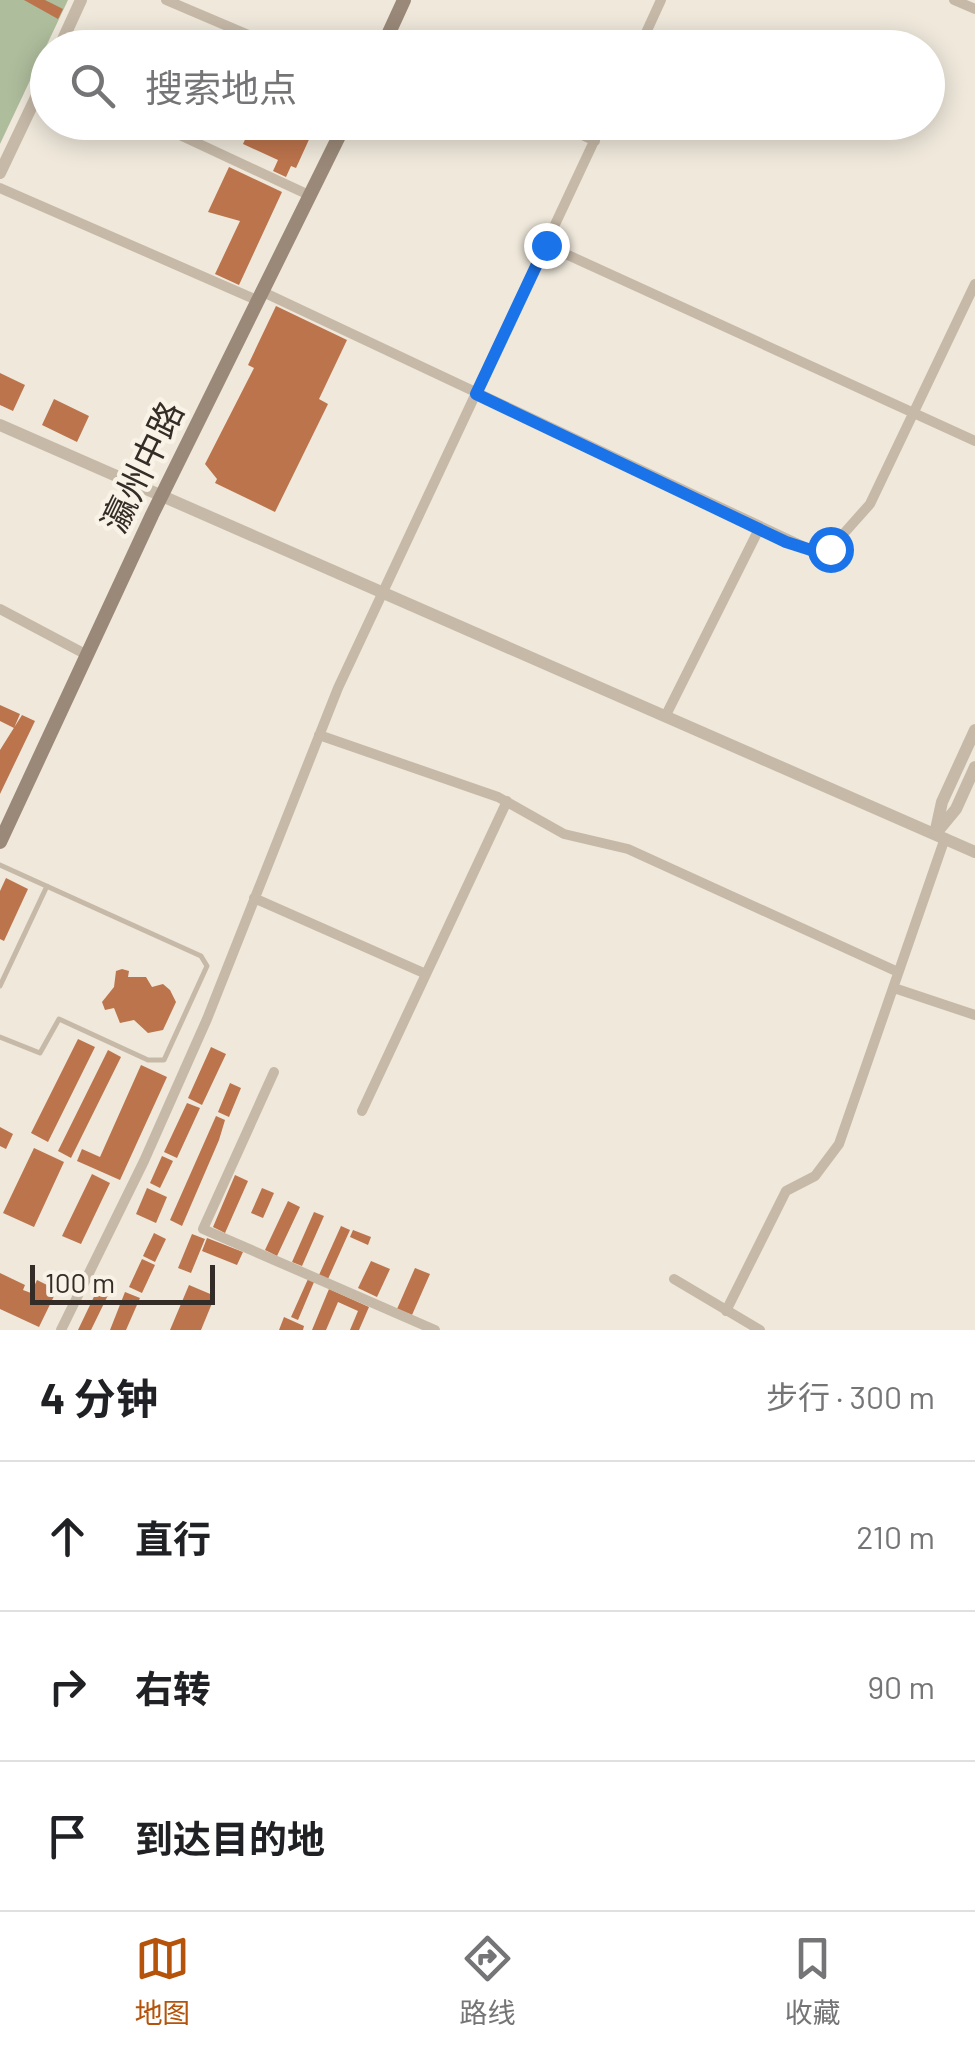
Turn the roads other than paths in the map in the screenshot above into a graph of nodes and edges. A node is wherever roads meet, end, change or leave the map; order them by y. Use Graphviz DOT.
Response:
graph roads {
  1 [pos="81,0"];
  2 [pos="166,0"];
  3 [pos="404,0"];
  4 [pos="661,0"];
  5 [pos="954,0"];
  6 [pos="975,9"];
  7 [pos="67,30"];
  8 [pos="237,30"];
  9 [pos="391,30"];
  10 [pos="647,30"];
  11 [pos="30,110"];
  12 [pos="191,140"];
  13 [pos="337,140"];
  14 [pos="595,140"];
  15 [pos="0,173"];
  16 [pos="0,188"];
  17 [pos="311,196"];
  18 [pos="546,245"];
  19 [pos="975,284"];
  20 [pos="261,297"];
  21 [pos="476,394"];
  22 [pos="911,411"];
  23 [pos="0,424"];
  24 [pos="975,441"];
  25 [pos="161,496"];
  26 [pos="759,528"];
  27 [pos="383,592"];
  28 [pos="0,609"];
  29 [pos="86,655"];
  30 [pos="666,715"];
  31 [pos="975,730"];
  32 [pos="319,735"];
  33 [pos="975,767"];
  34 [pos="507,801"];
  35 [pos="940,836"];
  36 [pos="0,842"];
  37 [pos="975,852"];
  38 [pos="0,865"];
  39 [pos="47,886"];
  40 [pos="254,898"];
  41 [pos="898,972"];
  42 [pos="426,974"];
  43 [pos="0,986"];
  44 [pos="894,988"];
  45 [pos="975,1015"];
  46 [pos="0,1037"];
  47 [pos="274,1072"];
  48 [pos="362,1111"];
  49 [pos="674,1278"];
  50 [pos="732,1314"];
  51 [pos="61,1330"];
  52 [pos="435,1330"];
  53 [pos="726,1330"];
  54 [pos="760,1330"];
  1 -- 7 [label="street"];
  2 -- 8 [label="street"];
  3 -- 9 [label="main road"];
  4 -- 10 [label="street"];
  5 -- 6 [label="street"];
  11 -- 15 [label="street"];
  12 -- 17 [label="street"];
  13 -- 17 [label="main road, 瀛州中路"];
  14 -- 18 [label="street"];
  16 -- 20 [label="street"];
  17 -- 20 [label="main road, 瀛州中路"];
  18 -- 21 [label="street"];
  18 -- 22 [label="street"];
  19 -- 22 [label="street"];
  20 -- 21 [label="street"];
  20 -- 25 [label="main road, 瀛州中路"];
  21 -- 26 [label="street"];
  21 -- 27 [label="street"];
  22 -- 24 [label="street"];
  22 -- 26 [label="street"];
  23 -- 25 [label="street"];
  25 -- 27 [label="street"];
  25 -- 29 [label="main road, 瀛州中路"];
  26 -- 30 [label="street"];
  27 -- 30 [label="street"];
  27 -- 32 [label="street"];
  28 -- 29 [label="street"];
  29 -- 36 [label="main road, 瀛州中路"];
  30 -- 35 [label="street"];
  31 -- 35 [label="street"];
  32 -- 34 [label="street"];
  32 -- 40 [label="street"];
  33 -- 35 [label="street"];
  34 -- 41 [label="street"];
  34 -- 42 [label="street"];
  35 -- 37 [label="street"];
  35 -- 41 [label="street"];
  38 -- 39 [label="lane"];
  39 -- 43 [label="lane"];
  39 -- 46 [label="lane"];
  40 -- 42 [label="street"];
  40 -- 51 [label="street"];
  41 -- 44 [label="street"];
  42 -- 48 [label="street"];
  44 -- 45 [label="street"];
  44 -- 50 [label="street"];
  47 -- 52 [label="street"];
  49 -- 50 [label="street"];
  50 -- 53 [label="street"];
  50 -- 54 [label="street"];
}
